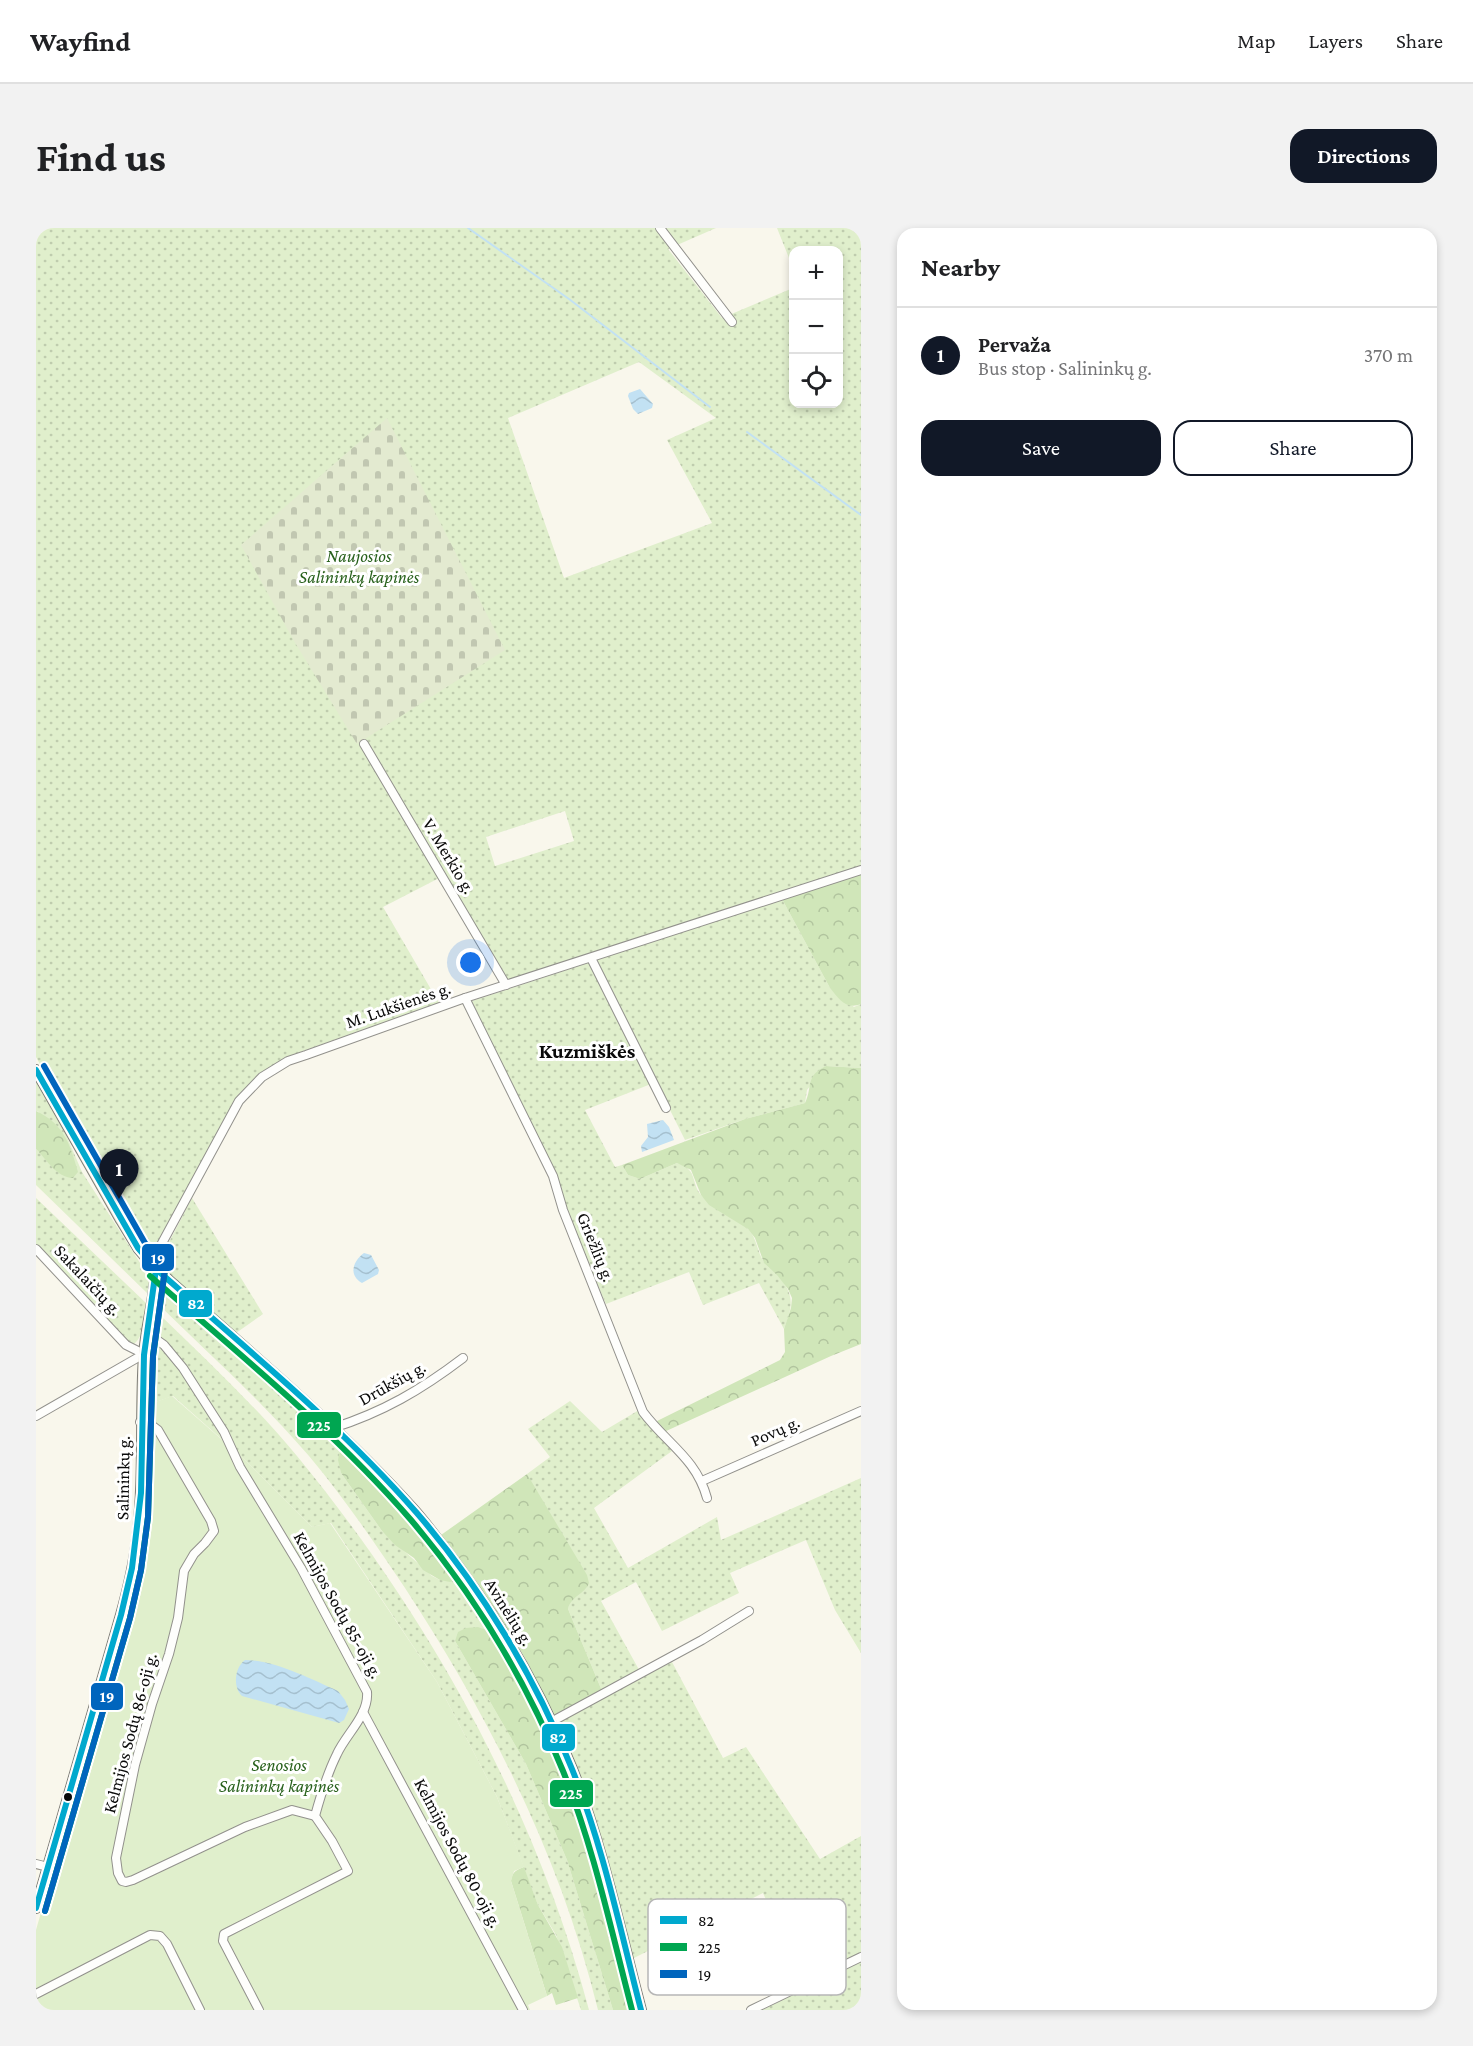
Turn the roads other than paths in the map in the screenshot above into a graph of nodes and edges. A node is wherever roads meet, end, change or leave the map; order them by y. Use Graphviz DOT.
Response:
graph roads {
  1 [pos="660,228"];
  2 [pos="732,322"];
  3 [pos="363,744"];
  4 [pos="861,870"];
  5 [pos="591,957"];
  6 [pos="506,985"];
  7 [pos="465,998"];
  8 [pos="36,1070"];
  9 [pos="666,1108"];
  10 [pos="38,1255"];
  11 [pos="156,1269"];
  12 [pos="146,1332"];
  13 [pos="144,1354"];
  14 [pos="463,1358"];
  15 [pos="861,1411"];
  16 [pos="36,1416"];
  17 [pos="141,1422"];
  18 [pos="333,1428"];
  19 [pos="702,1481"];
  20 [pos="707,1498"];
  21 [pos="749,1611"];
  22 [pos="363,1712"];
  23 [pos="551,1722"];
  24 [pos="315,1816"];
  25 [pos="36,1864"];
  26 [pos="48,1868"];
  27 [pos="36,1908"];
  28 [pos="861,1957"];
  29 [pos="846,1964"];
  30 [pos="36,1994"];
  31 [pos="782,1995"];
  32 [pos="200,2010"];
  33 [pos="259,2010"];
  34 [pos="523,2010"];
  35 [pos="641,2010"];
  36 [pos="751,2010"];
  1 -- 2 [label="street"];
  3 -- 6 [label="street, V. Merkio g."];
  4 -- 5 [label="street, M. Lukšienės g."];
  5 -- 6 [label="street, M. Lukšienės g."];
  5 -- 9 [label="street"];
  6 -- 7 [label="street, M. Lukšienės g."];
  7 -- 11 [label="street, M. Lukšienės g."];
  7 -- 19 [label="street, Griežlių g."];
  8 -- 11 [label="main road"];
  10 -- 13 [label="street, Sakalaičių g."];
  11 -- 12 [label="main road, Salininkų g."];
  11 -- 18 [label="main road, Avinėlių g."];
  12 -- 13 [label="main road, Salininkų g."];
  12 -- 22 [label="street, Kelmijos Sodų 85-oji g."];
  13 -- 16 [label="street"];
  13 -- 17 [label="main road, Salininkų g."];
  14 -- 18 [label="street, Drūkšių g."];
  15 -- 19 [label="street, Povų g."];
  17 -- 24 [label="street, Kelmijos Sodų 86-oji g."];
  17 -- 26 [label="main road, Salininkų g."];
  18 -- 23 [label="main road, Avinėlių g."];
  19 -- 20 [label="street, Griežlių g."];
  21 -- 23 [label="street"];
  22 -- 24 [label="street"];
  22 -- 34 [label="street, Kelmijos Sodų 80-oji g."];
  23 -- 35 [label="main road, Avinėlių g."];
  24 -- 33 [label="street"];
  25 -- 26 [label="street"];
  26 -- 27 [label="main road, Salininkų g."];
  28 -- 29 [label="street"];
  30 -- 32 [label="street"];
  31 -- 36 [label="street"];
}
